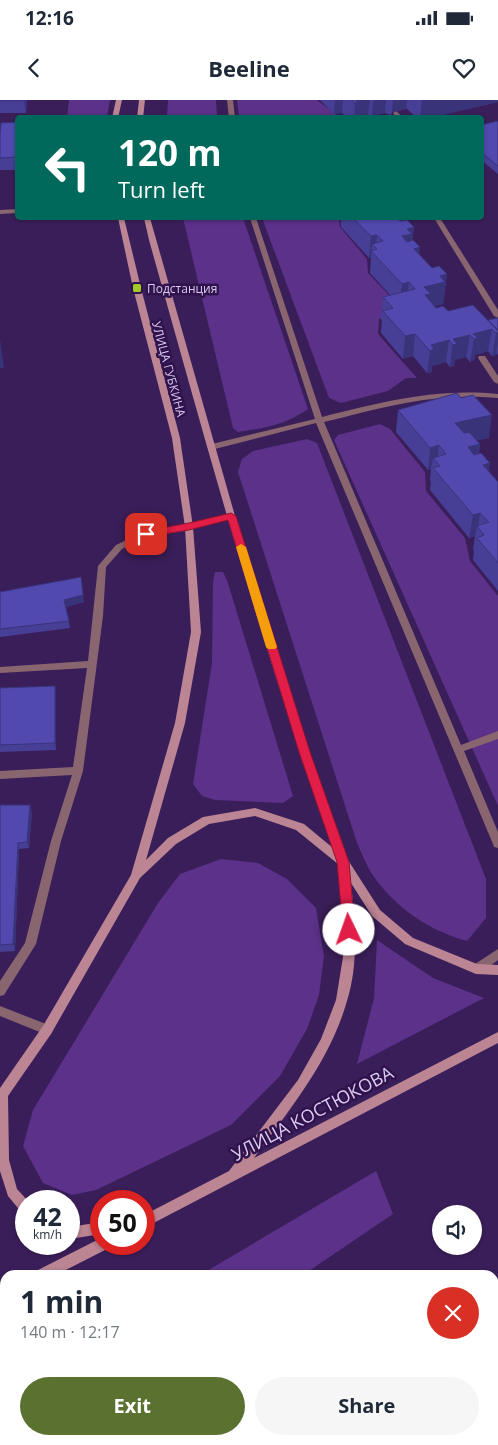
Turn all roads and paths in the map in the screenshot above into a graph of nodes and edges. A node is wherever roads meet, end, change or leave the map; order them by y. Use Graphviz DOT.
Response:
graph roads {
  1 [pos="119,100"];
  2 [pos="142,100"];
  3 [pos="230,100"];
  4 [pos="116,115"];
  5 [pos="140,115"];
  6 [pos="232,115"];
  7 [pos="15,211"];
  8 [pos="0,212"];
  9 [pos="121,220"];
  10 [pos="147,220"];
  11 [pos="254,220"];
  12 [pos="438,220"];
  13 [pos="498,316"];
  14 [pos="486,319"];
  15 [pos="482,358"];
  16 [pos="498,382"];
  17 [pos="498,396"];
  18 [pos="319,420"];
  19 [pos="211,447"];
  20 [pos="231,516"];
  21 [pos="189,527"];
  22 [pos="92,664"];
  23 [pos="0,670"];
  24 [pos="498,735"];
  25 [pos="457,750"];
  26 [pos="78,771"];
  27 [pos="0,774"];
  28 [pos="498,844"];
  29 [pos="343,862"];
  30 [pos="136,876"];
  31 [pos="498,954"];
  32 [pos="476,969"];
  33 [pos="498,970"];
  34 [pos="0,991"];
  35 [pos="0,1010"];
  36 [pos="47,1030"];
  37 [pos="498,1037"];
  38 [pos="1,1097"];
  39 [pos="232,1177"];
  40 [pos="15,1196"];
  41 [pos="155,1216"];
  42 [pos="90,1250"];
  43 [pos="53,1270"];
  1 -- 4 [label="main road"];
  2 -- 5 [label="main road"];
  3 -- 6 [label="lane"];
  7 -- 8 [label="lane"];
  9 -- 21 [label="main road, УЛИЦА ГУБКИНА"];
  10 -- 19 [label="main road, УЛИЦА ГУБКИНА"];
  11 -- 18 [label="lane"];
  12 -- 13 [label="lane"];
  13 -- 14 [label="lane"];
  15 -- 16 [label="lane"];
  17 -- 18 [label="lane"];
  18 -- 19 [label="lane"];
  18 -- 25 [label="lane"];
  19 -- 20 [label="main road, УЛИЦА ГУБКИНА"];
  20 -- 21 [label="lane"];
  20 -- 29 [label="main road, УЛИЦА ГУБКИНА"];
  21 -- 22 [label="lane"];
  21 -- 30 [label="main road, УЛИЦА ГУБКИНА"];
  22 -- 23 [label="lane"];
  22 -- 26 [label="lane"];
  24 -- 25 [label="lane"];
  25 -- 28 [label="lane"];
  26 -- 27 [label="lane"];
  26 -- 34 [label="lane"];
  29 -- 30 [label="main road"];
  29 -- 32 [label="main road"];
  29 -- 39 [label="main road"];
  30 -- 36 [label="main road"];
  31 -- 32 [label="lane"];
  32 -- 33 [label="main road"];
  35 -- 36 [label="lane"];
  36 -- 38 [label="main road"];
  37 -- 39 [label="main road, УЛИЦА КОСТЮКОВА"];
  38 -- 40 [label="main road"];
  39 -- 41 [label="main road, УЛИЦА КОСТЮКОВА"];
  42 -- 43 [label="main road"];
}
